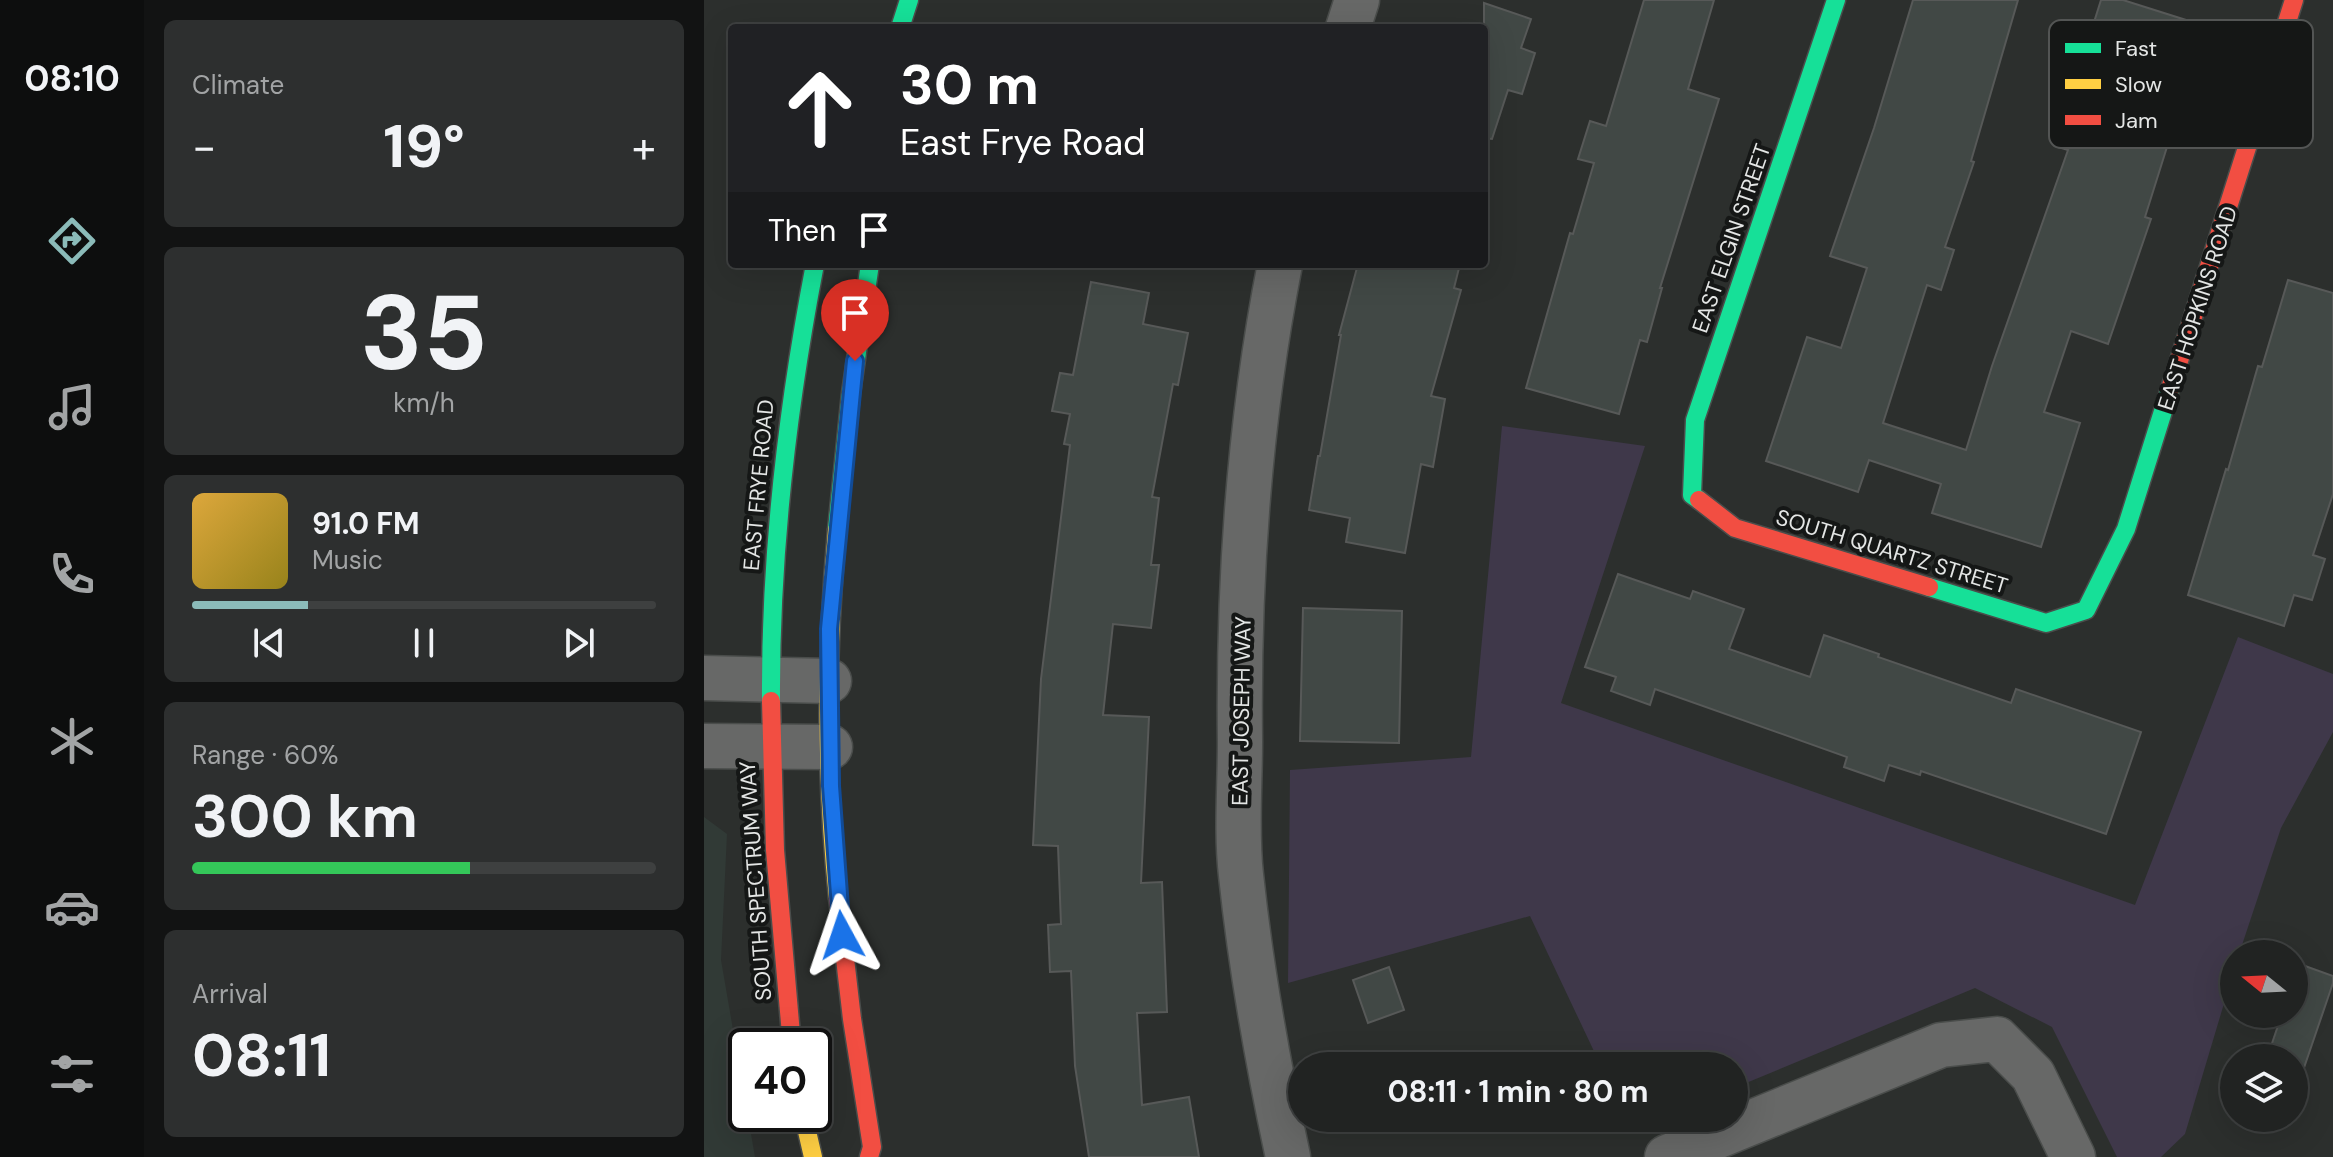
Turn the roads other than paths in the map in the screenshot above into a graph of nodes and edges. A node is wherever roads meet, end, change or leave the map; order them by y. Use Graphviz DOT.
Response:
graph roads {
  1 [pos="909,0"];
  2 [pos="1357,0"];
  3 [pos="1836,0"];
  4 [pos="2294,0"];
  5 [pos="2288,20"];
  6 [pos="901,24"];
  7 [pos="1349,24"];
  8 [pos="2247,148"];
  9 [pos="814,268"];
  10 [pos="869,268"];
  11 [pos="1279,268"];
  12 [pos="1692,495"];
  13 [pos="2086,610"];
  14 [pos="704,678"];
  15 [pos="771,714"];
  16 [pos="829,714"];
  17 [pos="704,746"];
  18 [pos="790,1028"];
  19 [pos="807,1132"];
  20 [pos="813,1157"];
  21 [pos="869,1157"];
  22 [pos="1288,1157"];
  23 [pos="1667,1157"];
  24 [pos="2073,1157"];
  1 -- 6 [label="street"];
  2 -- 7 [label="street"];
  3 -- 12 [label="street, EAST ELGIN STREET"];
  4 -- 5 [label="street, EAST HOPKINS ROAD"];
  8 -- 13 [label="street, EAST HOPKINS ROAD"];
  9 -- 15 [label="street, EAST FRYE ROAD"];
  10 -- 16 [label="street"];
  11 -- 22 [label="street, EAST JOSEPH WAY"];
  12 -- 13 [label="street, SOUTH QUARTZ STREET"];
  14 -- 15 [label="street"];
  15 -- 16 [label="street"];
  15 -- 16 [label="street"];
  15 -- 17 [label="street"];
  15 -- 18 [label="street, SOUTH SPECTRUM WAY"];
  16 -- 21 [label="street"];
  19 -- 20 [label="street"];
  23 -- 24 [label="street"];
}
